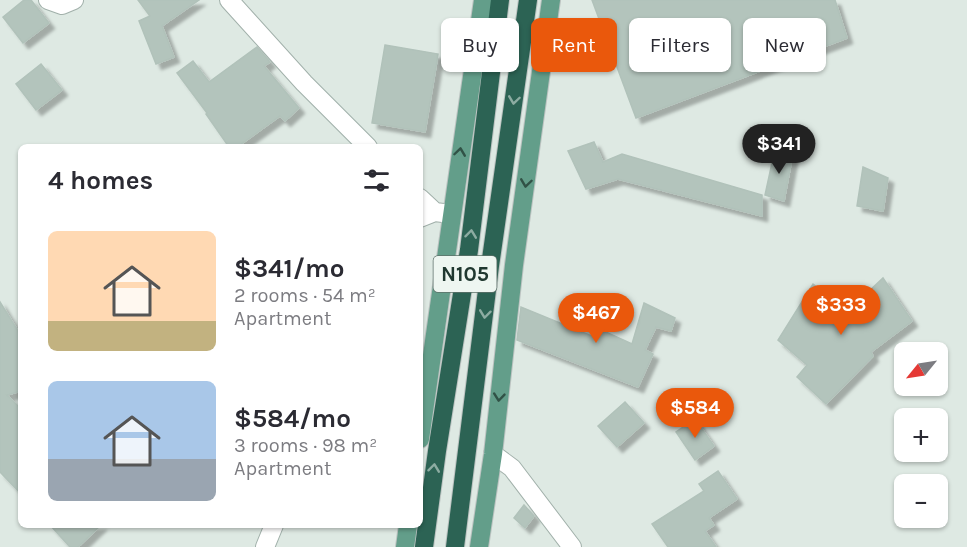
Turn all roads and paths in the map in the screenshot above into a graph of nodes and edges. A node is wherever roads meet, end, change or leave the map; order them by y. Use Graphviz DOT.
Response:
graph roads {
  1 [pos="48,0"];
  2 [pos="74,0"];
  3 [pos="230,0"];
  4 [pos="483,0"];
  5 [pos="500,0"];
  6 [pos="528,0"];
  7 [pos="551,0"];
  8 [pos="366,144"];
  9 [pos="423,201"];
  10 [pos="435,215"];
  11 [pos="423,394"];
  12 [pos="493,454"];
  13 [pos="273,528"];
  14 [pos="408,528"];
  15 [pos="265,547"];
  16 [pos="405,547"];
  17 [pos="424,547"];
  18 [pos="455,547"];
  19 [pos="478,547"];
  20 [pos="572,547"];
  1 -- 2 [label="street"];
  3 -- 8 [label="street"];
  10 -- 4 [label="main road, one-way"];
  17 -- 5 [label="highway, N105, one-way"];
  6 -- 18 [label="highway, N105, one-way"];
  7 -- 12 [label="main road, one-way"];
  9 -- 10 [label="street"];
  10 -- 11 [label="main road"];
  12 -- 19 [label="main road"];
  12 -- 20 [label="street"];
  13 -- 15 [label="street"];
  14 -- 16 [label="main road"];
}
